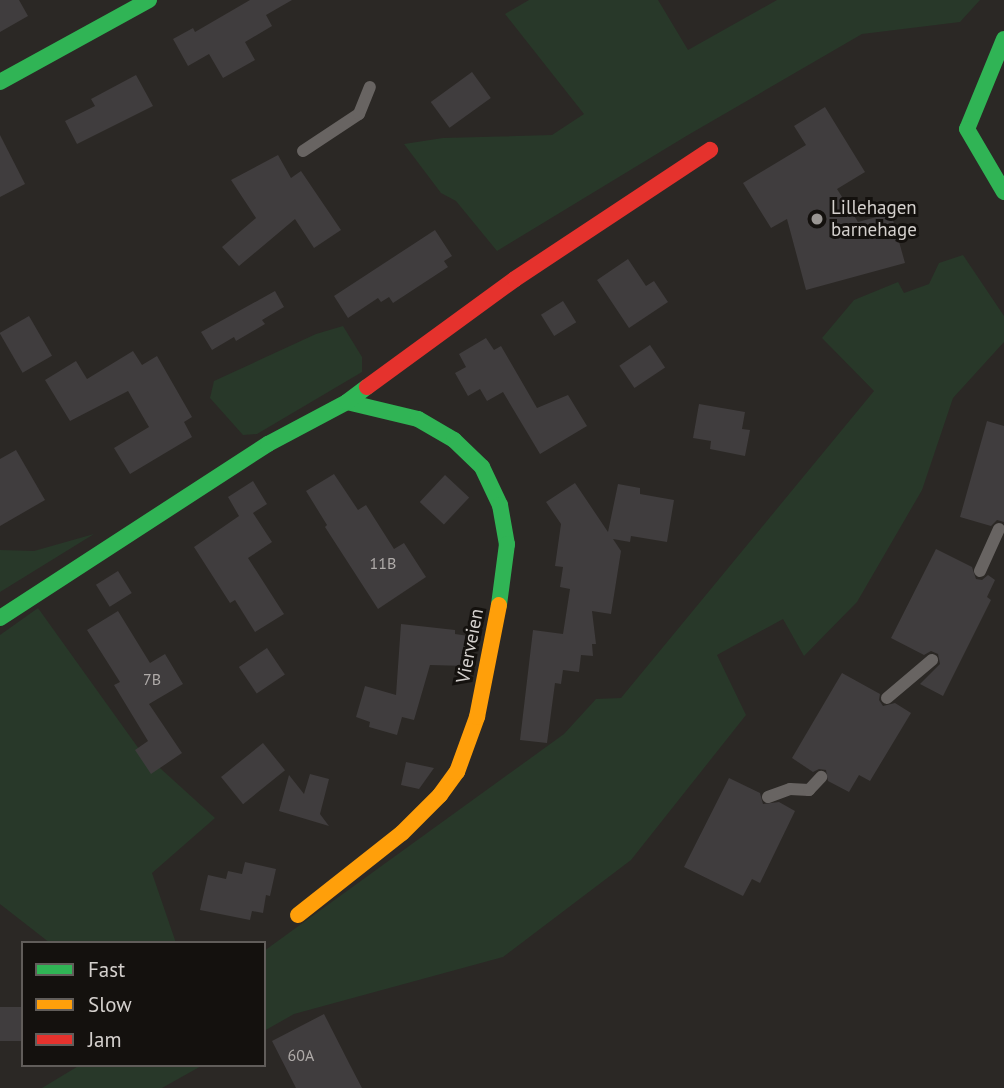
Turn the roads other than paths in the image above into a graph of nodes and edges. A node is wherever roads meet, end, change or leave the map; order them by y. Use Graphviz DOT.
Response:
graph roads {
  1 [pos="149,0"];
  2 [pos="1004,40"];
  3 [pos="0,82"];
  4 [pos="370,88"];
  5 [pos="710,150"];
  6 [pos="303,151"];
  7 [pos="1004,192"];
  8 [pos="347,402"];
  9 [pos="999,529"];
  10 [pos="981,571"];
  11 [pos="0,618"];
  12 [pos="932,660"];
  13 [pos="887,698"];
  14 [pos="821,777"];
  15 [pos="768,797"];
  16 [pos="298,915"];
  1 -- 3 [label="street"];
  2 -- 7 [label="street"];
  4 -- 6 [label="lane"];
  5 -- 8 [label="street"];
  8 -- 11 [label="street"];
  8 -- 16 [label="street, Vierveien"];
  9 -- 10 [label="lane"];
  12 -- 13 [label="lane"];
  14 -- 15 [label="lane"];
}
